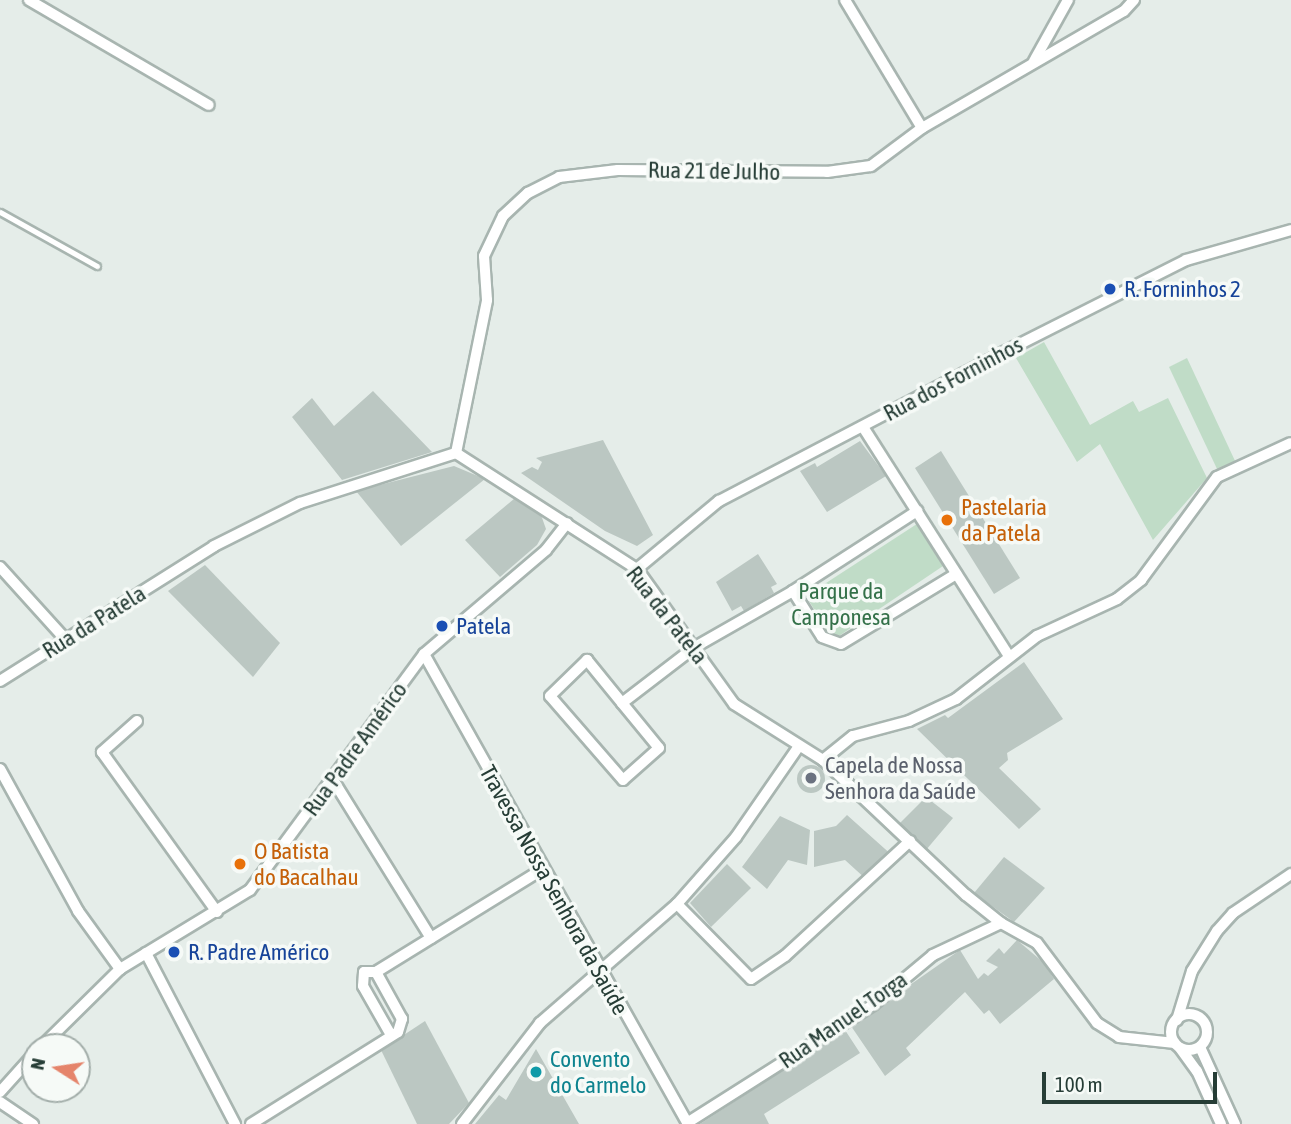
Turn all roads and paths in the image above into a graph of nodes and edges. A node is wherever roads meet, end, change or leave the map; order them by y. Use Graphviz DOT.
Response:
graph roads {
  1 [pos="29,0"];
  2 [pos="845,0"];
  3 [pos="1068,0"];
  4 [pos="1134,0"];
  5 [pos="1033,64"];
  6 [pos="209,105"];
  7 [pos="922,128"];
  8 [pos="0,212"];
  9 [pos="1291,230"];
  10 [pos="97,267"];
  11 [pos="863,427"];
  12 [pos="1291,443"];
  13 [pos="456,453"];
  14 [pos="917,511"];
  15 [pos="568,523"];
  16 [pos="0,567"];
  17 [pos="637,569"];
  18 [pos="956,574"];
  19 [pos="793,591"];
  20 [pos="66,640"];
  21 [pos="695,647"];
  22 [pos="424,654"];
  23 [pos="1009,656"];
  24 [pos="0,681"];
  25 [pos="622,703"];
  26 [pos="137,721"];
  27 [pos="799,746"];
  28 [pos="823,761"];
  29 [pos="0,769"];
  30 [pos="333,780"];
  31 [pos="910,841"];
  32 [pos="541,870"];
  33 [pos="1291,874"];
  34 [pos="677,904"];
  35 [pos="217,912"];
  36 [pos="1001,923"];
  37 [pos="431,938"];
  38 [pos="146,953"];
  39 [pos="120,969"];
  40 [pos="376,972"];
  41 [pos="600,975"];
  42 [pos="1184,990"];
  43 [pos="1194,1015"];
  44 [pos="1174,1023"];
  45 [pos="55,1033"];
  46 [pos="391,1035"];
  47 [pos="1149,1041"];
  48 [pos="1177,1046"];
  49 [pos="1200,1047"];
  50 [pos="21,1069"];
  51 [pos="0,1092"];
  52 [pos="0,1101"];
  53 [pos="688,1123"];
  54 [pos="33,1124"];
  55 [pos="235,1124"];
  56 [pos="251,1124"];
  57 [pos="461,1124"];
  58 [pos="1221,1124"];
  59 [pos="1235,1124"];
  1 -- 6 [label="street"];
  2 -- 7 [label="street"];
  3 -- 5 [label="street"];
  4 -- 5 [label="street, Rua 21 de Julho"];
  5 -- 7 [label="street, Rua 21 de Julho"];
  7 -- 13 [label="street, Rua 21 de Julho"];
  8 -- 10 [label="lane"];
  9 -- 11 [label="street, Rua dos Forninhos"];
  11 -- 14 [label="street"];
  11 -- 17 [label="street, Rua dos Forninhos"];
  12 -- 23 [label="street"];
  13 -- 15 [label="street, Rua da Patela"];
  13 -- 20 [label="street, Rua da Patela"];
  14 -- 18 [label="street"];
  14 -- 19 [label="street"];
  15 -- 17 [label="street, Rua da Patela"];
  15 -- 22 [label="street, Rua Padre Américo"];
  16 -- 20 [label="street"];
  17 -- 21 [label="street, Rua da Patela"];
  18 -- 19 [label="street"];
  18 -- 23 [label="street"];
  19 -- 21 [label="street"];
  20 -- 24 [label="street, Rua da Patela"];
  21 -- 25 [label="street"];
  21 -- 27 [label="street, Rua da Patela"];
  22 -- 30 [label="street, Rua Padre Américo"];
  22 -- 32 [label="street, Travessa Nossa Senhora da Saúde"];
  23 -- 28 [label="street"];
  25 -- 25 [label="street"];
  26 -- 35 [label="street"];
  27 -- 28 [label="street, Rua da Patela"];
  27 -- 34 [label="street"];
  28 -- 31 [label="street, Rua da Patela"];
  29 -- 39 [label="street"];
  30 -- 35 [label="street, Rua Padre Américo"];
  30 -- 37 [label="street"];
  31 -- 34 [label="street"];
  31 -- 36 [label="street, Rua da Patela"];
  32 -- 37 [label="street"];
  32 -- 41 [label="street, Travessa Nossa Senhora da Saúde"];
  33 -- 42 [label="street"];
  34 -- 41 [label="street"];
  35 -- 38 [label="street, Rua Padre Américo"];
  36 -- 47 [label="street, Rua da Patela"];
  36 -- 53 [label="street, Rua Manuel Torga"];
  37 -- 40 [label="street"];
  38 -- 39 [label="street, Rua Padre Américo"];
  38 -- 55 [label="street"];
  39 -- 45 [label="street, Rua Padre Américo"];
  40 -- 46 [label="street"];
  40 -- 46 [label="street"];
  41 -- 53 [label="street, Travessa Nossa Senhora da Saúde"];
  41 -- 57 [label="street"];
  42 -- 43 [label="street"];
  42 -- 44 [label="street"];
  43 -- 44 [label="street"];
  43 -- 49 [label="street"];
  44 -- 47 [label="street"];
  44 -- 48 [label="street"];
  46 -- 56 [label="street"];
  47 -- 48 [label="street, Rua da Patela"];
  48 -- 49 [label="street"];
  48 -- 58 [label="street"];
  49 -- 59 [label="street"];
  50 -- 51 [label="street"];
  52 -- 54 [label="street"];
}
